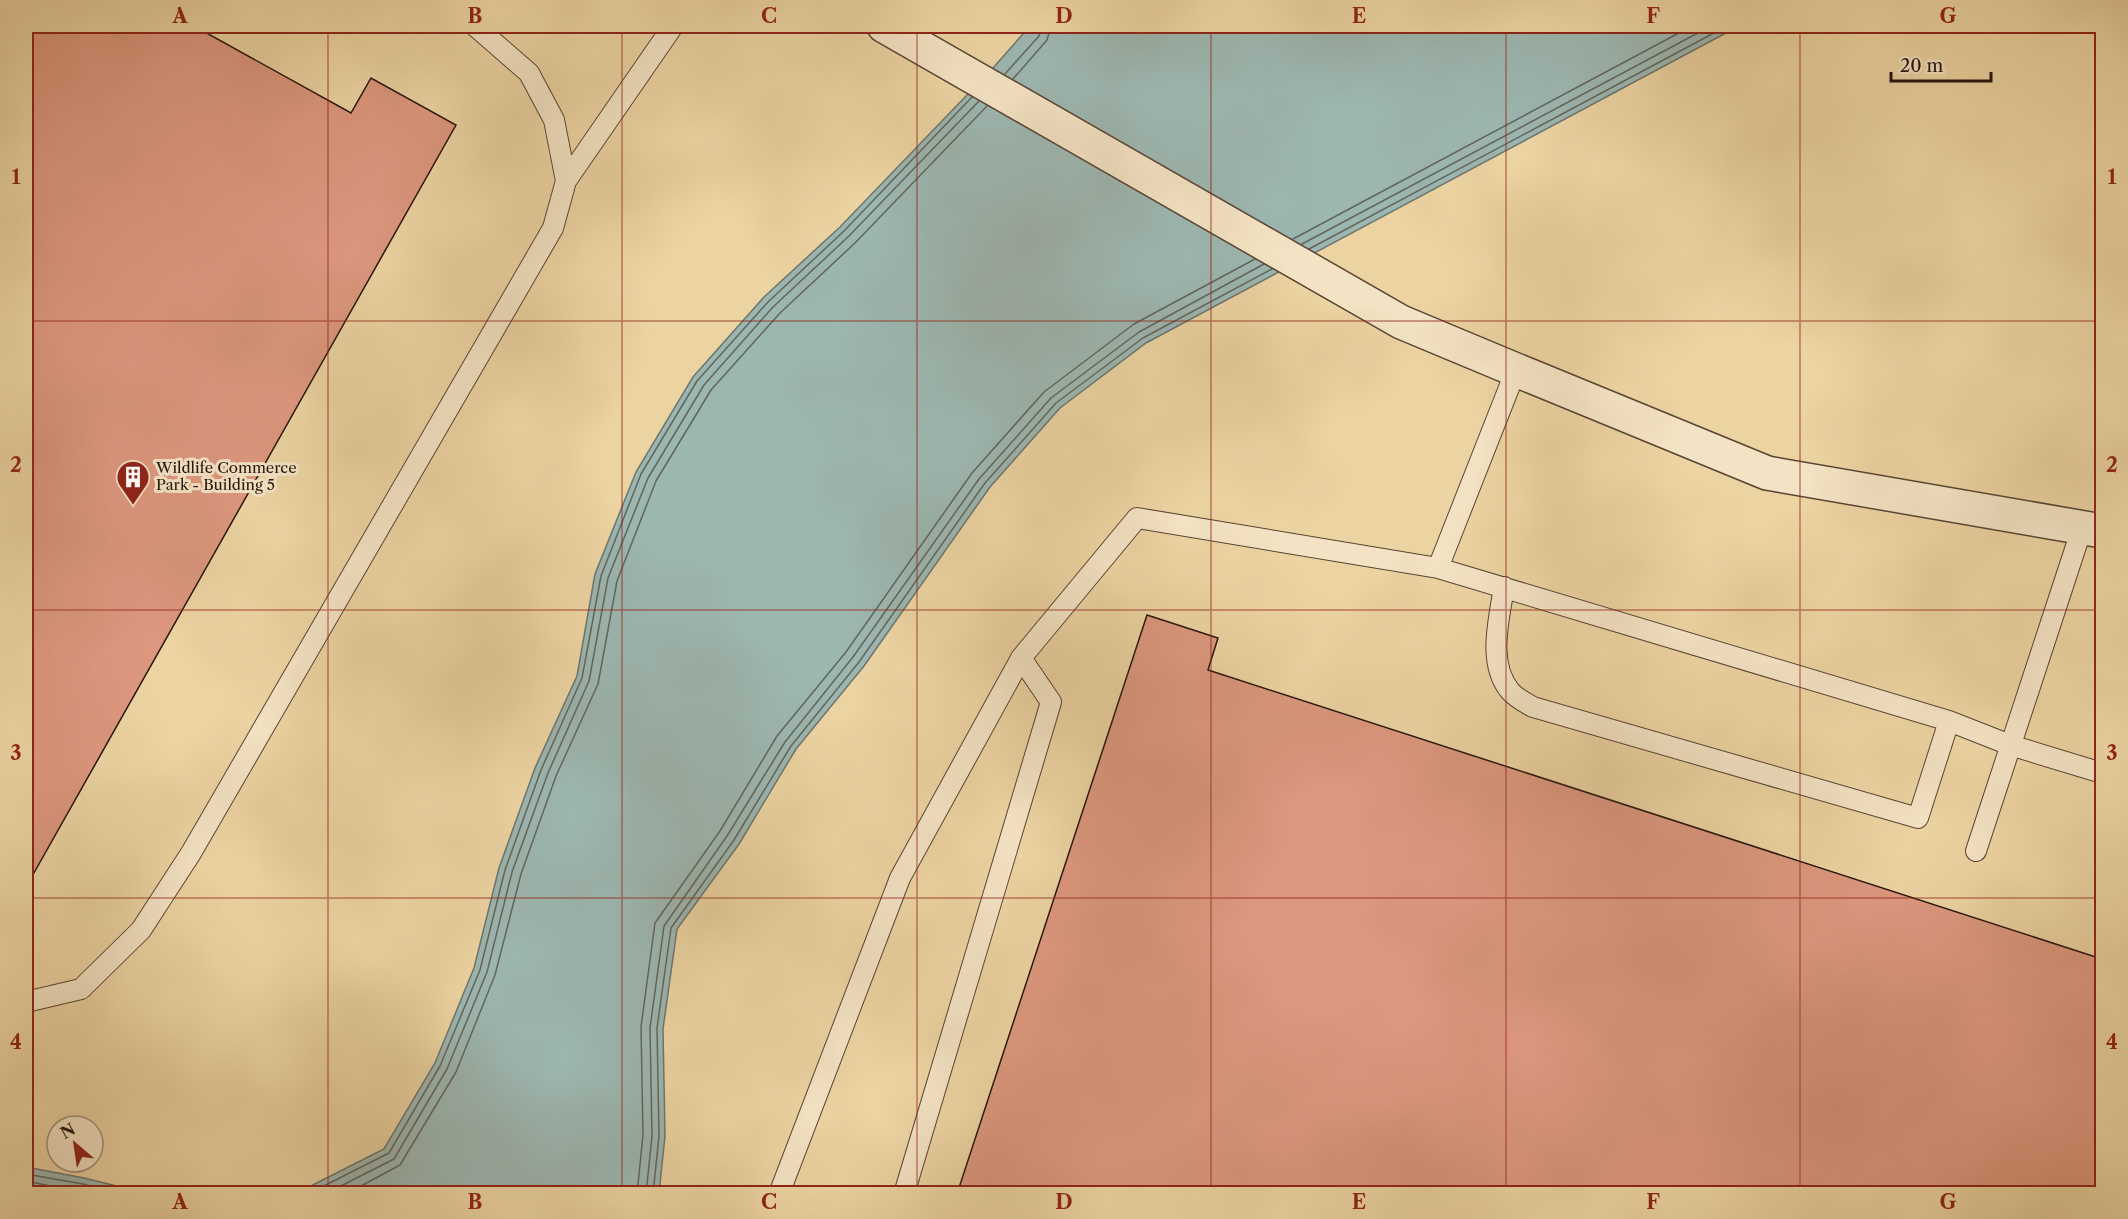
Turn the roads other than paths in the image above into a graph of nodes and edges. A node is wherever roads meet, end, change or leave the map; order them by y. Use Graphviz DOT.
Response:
graph roads {
  1 [pos="475,26"];
  2 [pos="673,26"];
  3 [pos="884,26"];
  4 [pos="566,181"];
  5 [pos="1516,370"];
  6 [pos="2092,530"];
  7 [pos="1438,568"];
  8 [pos="1504,587"];
  9 [pos="1021,658"];
  10 [pos="1949,721"];
  11 [pos="2010,745"];
  12 [pos="2103,773"];
  13 [pos="1976,851"];
  14 [pos="26,1002"];
  15 [pos="779,1194"];
  16 [pos="904,1194"];
  1 -- 4 [label="lane"];
  2 -- 4 [label="lane"];
  3 -- 5 [label="street"];
  4 -- 14 [label="lane"];
  5 -- 6 [label="street"];
  5 -- 7 [label="lane"];
  6 -- 11 [label="lane"];
  7 -- 8 [label="lane"];
  7 -- 9 [label="lane"];
  8 -- 10 [label="lane"];
  8 -- 10 [label="lane"];
  9 -- 15 [label="lane"];
  9 -- 16 [label="lane"];
  10 -- 11 [label="lane"];
  11 -- 12 [label="lane"];
  11 -- 13 [label="lane"];
}
